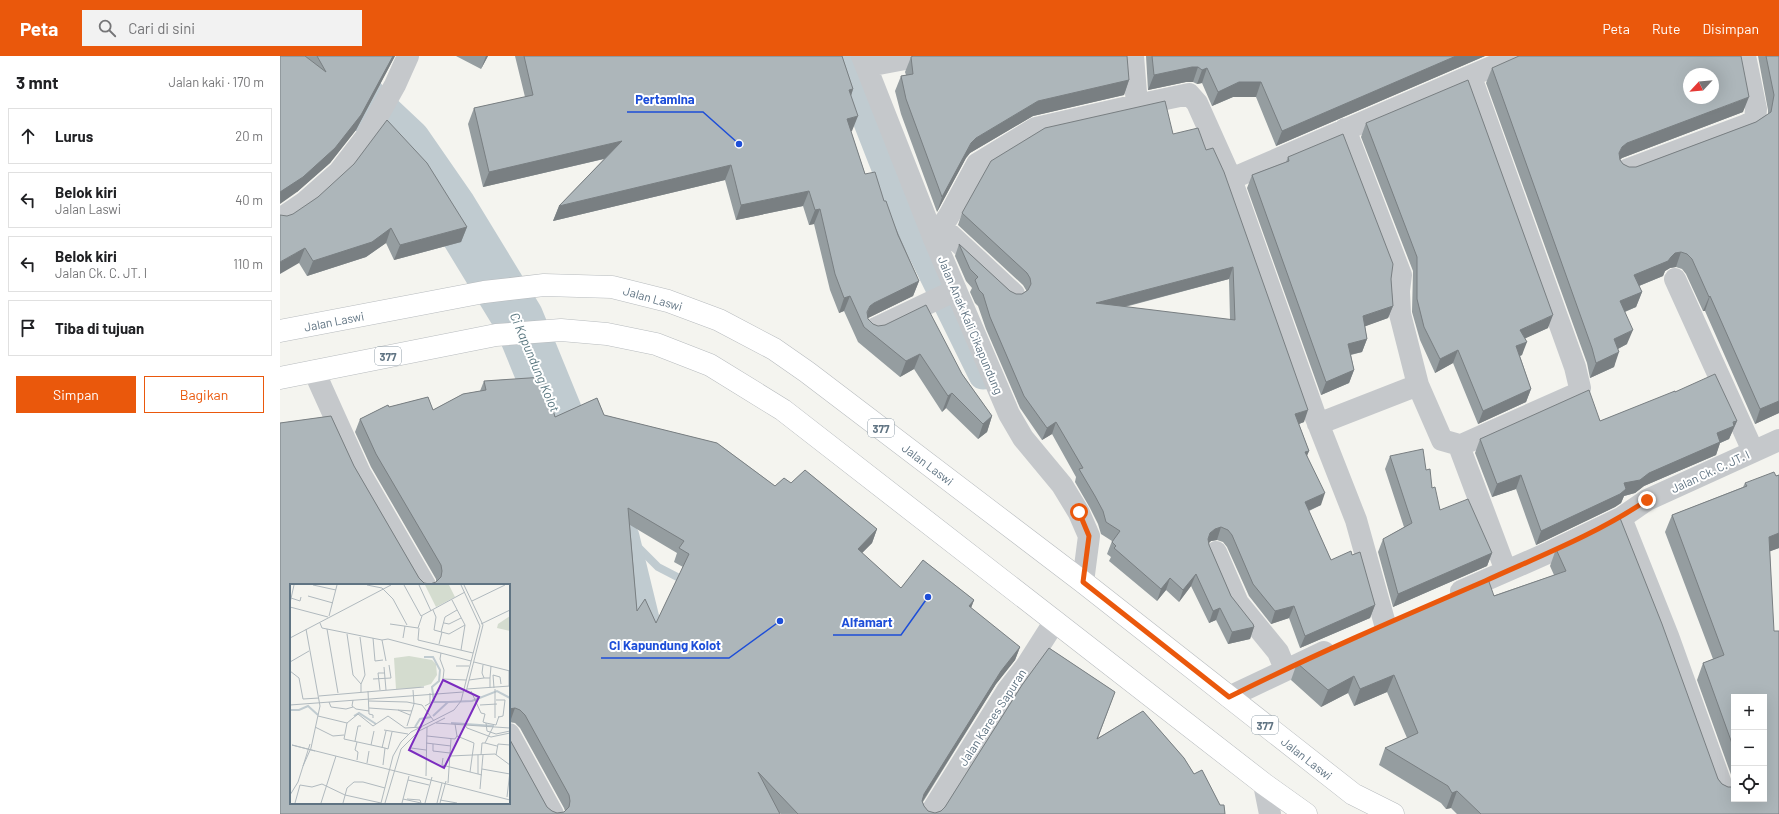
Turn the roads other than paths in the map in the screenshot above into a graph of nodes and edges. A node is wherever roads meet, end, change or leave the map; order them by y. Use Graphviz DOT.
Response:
graph roads {
  1 [pos="408,56"];
  2 [pos="905,56"];
  3 [pos="1133,56"];
  4 [pos="1517,56"];
  5 [pos="1745,56"];
  6 [pos="865,61"];
  7 [pos="1471,77"];
  8 [pos="1137,105"];
  9 [pos="1345,129"];
  10 [pos="1626,170"];
  11 [pos="1231,179"];
  12 [pos="280,219"];
  13 [pos="938,233"];
  14 [pos="1675,279"];
  15 [pos="952,292"];
  16 [pos="1014,294"];
  17 [pos="874,329"];
  18 [pos="280,331"];
  19 [pos="314,371"];
  20 [pos="280,378"];
  21 [pos="1418,385"];
  22 [pos="1318,424"];
  23 [pos="1779,440"];
  24 [pos="1458,446"];
  25 [pos="1753,451"];
  26 [pos="1621,518"];
  27 [pos="1216,552"];
  28 [pos="1506,571"];
  29 [pos="1083,582"];
  30 [pos="424,584"];
  31 [pos="1442,599"];
  32 [pos="1407,615"];
  33 [pos="1055,621"];
  34 [pos="1385,624"];
  35 [pos="1365,634"];
  36 [pos="1344,643"];
  37 [pos="1285,669"];
  38 [pos="1229,697"];
  39 [pos="510,736"];
  40 [pos="1264,784"];
  41 [pos="1724,792"];
  42 [pos="1353,794"];
  43 [pos="553,814"];
  44 [pos="930,814"];
  45 [pos="1270,814"];
  46 [pos="1306,814"];
  47 [pos="1378,814"];
  48 [pos="1393,814"];
  1 -- 12 [label="street"];
  2 -- 6 [label="street"];
  3 -- 8 [label="street"];
  4 -- 7 [label="street"];
  5 -- 10 [label="street"];
  6 -- 13 [label="street, Jalan Anak Kali Cikapundung"];
  7 -- 9 [label="street"];
  7 -- 24 [label="street"];
  8 -- 11 [label="street"];
  8 -- 13 [label="street"];
  9 -- 11 [label="street"];
  9 -- 21 [label="street"];
  11 -- 22 [label="street"];
  13 -- 15 [label="street, Jalan Anak Kali Cikapundung"];
  13 -- 16 [label="street"];
  14 -- 25 [label="street"];
  15 -- 17 [label="street"];
  15 -- 29 [label="street, Jalan Anak Kali Cikapundung"];
  18 -- 29 [label="main road, Jalan Laswi / 377"];
  19 -- 20 [label="main road, 377"];
  19 -- 30 [label="street"];
  19 -- 33 [label="main road, 377"];
  21 -- 22 [label="street"];
  21 -- 24 [label="street"];
  22 -- 34 [label="street"];
  23 -- 25 [label="street, Jalan Ck. C. JT. I"];
  24 -- 28 [label="street"];
  25 -- 26 [label="street, Jalan Ck. C. JT. I"];
  26 -- 28 [label="street, Jalan Ck. C. JT. I"];
  26 -- 41 [label="street"];
  27 -- 37 [label="street"];
  28 -- 31 [label="street, Jalan Ck. C. JT. I"];
  29 -- 38 [label="main road, Jalan Laswi / 377"];
  32 -- 34 [label="street"];
  33 -- 40 [label="main road, 377"];
  33 -- 44 [label="street, Jalan Karees Sapuran"];
  34 -- 35 [label="street"];
  36 -- 37 [label="street"];
  37 -- 38 [label="street"];
  38 -- 42 [label="main road, Jalan Laswi / 377"];
  39 -- 43 [label="street"];
  40 -- 45 [label="street"];
  40 -- 46 [label="main road, 377"];
  42 -- 47 [label="main road, 377"];
  42 -- 48 [label="main road, Jalan Laswi / 377"];
}
